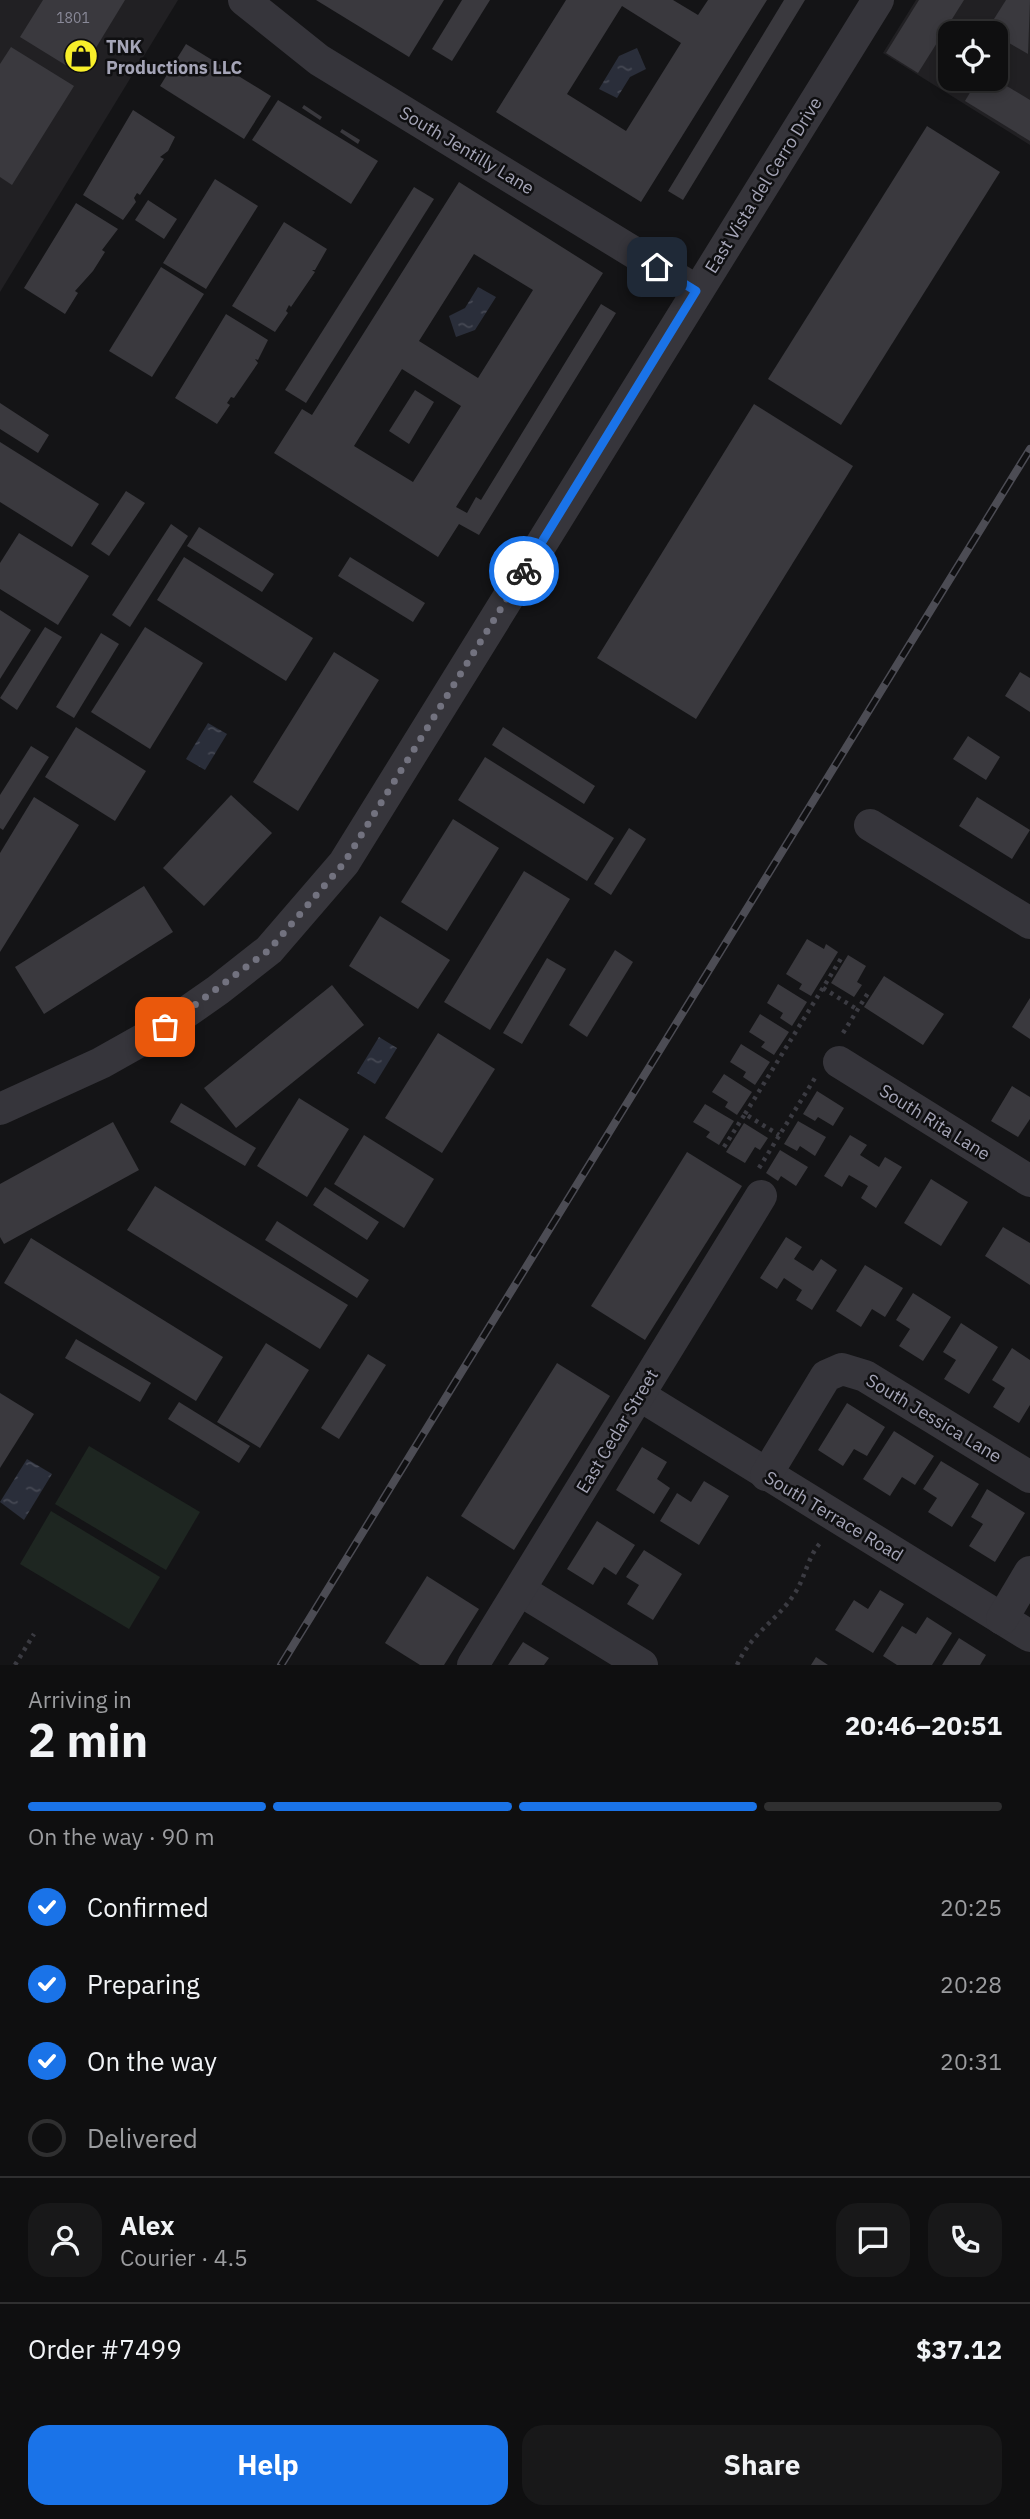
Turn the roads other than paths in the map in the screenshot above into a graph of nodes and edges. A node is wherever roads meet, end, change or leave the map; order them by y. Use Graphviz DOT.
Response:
graph roads {
  1 [pos="244,0"];
  2 [pos="878,0"];
  3 [pos="678,280"];
  4 [pos="870,825"];
  5 [pos="1030,923"];
  6 [pos="834,1059"];
  7 [pos="0,1110"];
  8 [pos="1030,1181"];
  9 [pos="760,1182"];
  10 [pos="639,1395"];
  11 [pos="766,1475"];
  12 [pos="1030,1477"];
  13 [pos="1030,1572"];
  14 [pos="520,1590"];
  15 [pos="1002,1619"];
  16 [pos="1030,1636"];
  17 [pos="473,1665"];
  18 [pos="642,1665"];
  1 -- 3 [label="street, South Jentilly Lane"];
  2 -- 3 [label="street, East Vista del Cerro Drive"];
  3 -- 7 [label="street, East Vista del Cerro Drive"];
  4 -- 5 [label="street"];
  6 -- 8 [label="street, South Rita Lane"];
  9 -- 10 [label="street, East Cedar Street"];
  10 -- 11 [label="street, South Terrace Road"];
  10 -- 14 [label="street, East Cedar Street"];
  11 -- 12 [label="street, South Jessica Lane"];
  11 -- 15 [label="street, South Terrace Road"];
  13 -- 15 [label="street"];
  14 -- 17 [label="street, East Cedar Street"];
  14 -- 18 [label="street"];
  15 -- 16 [label="street, South Terrace Road"];
}
